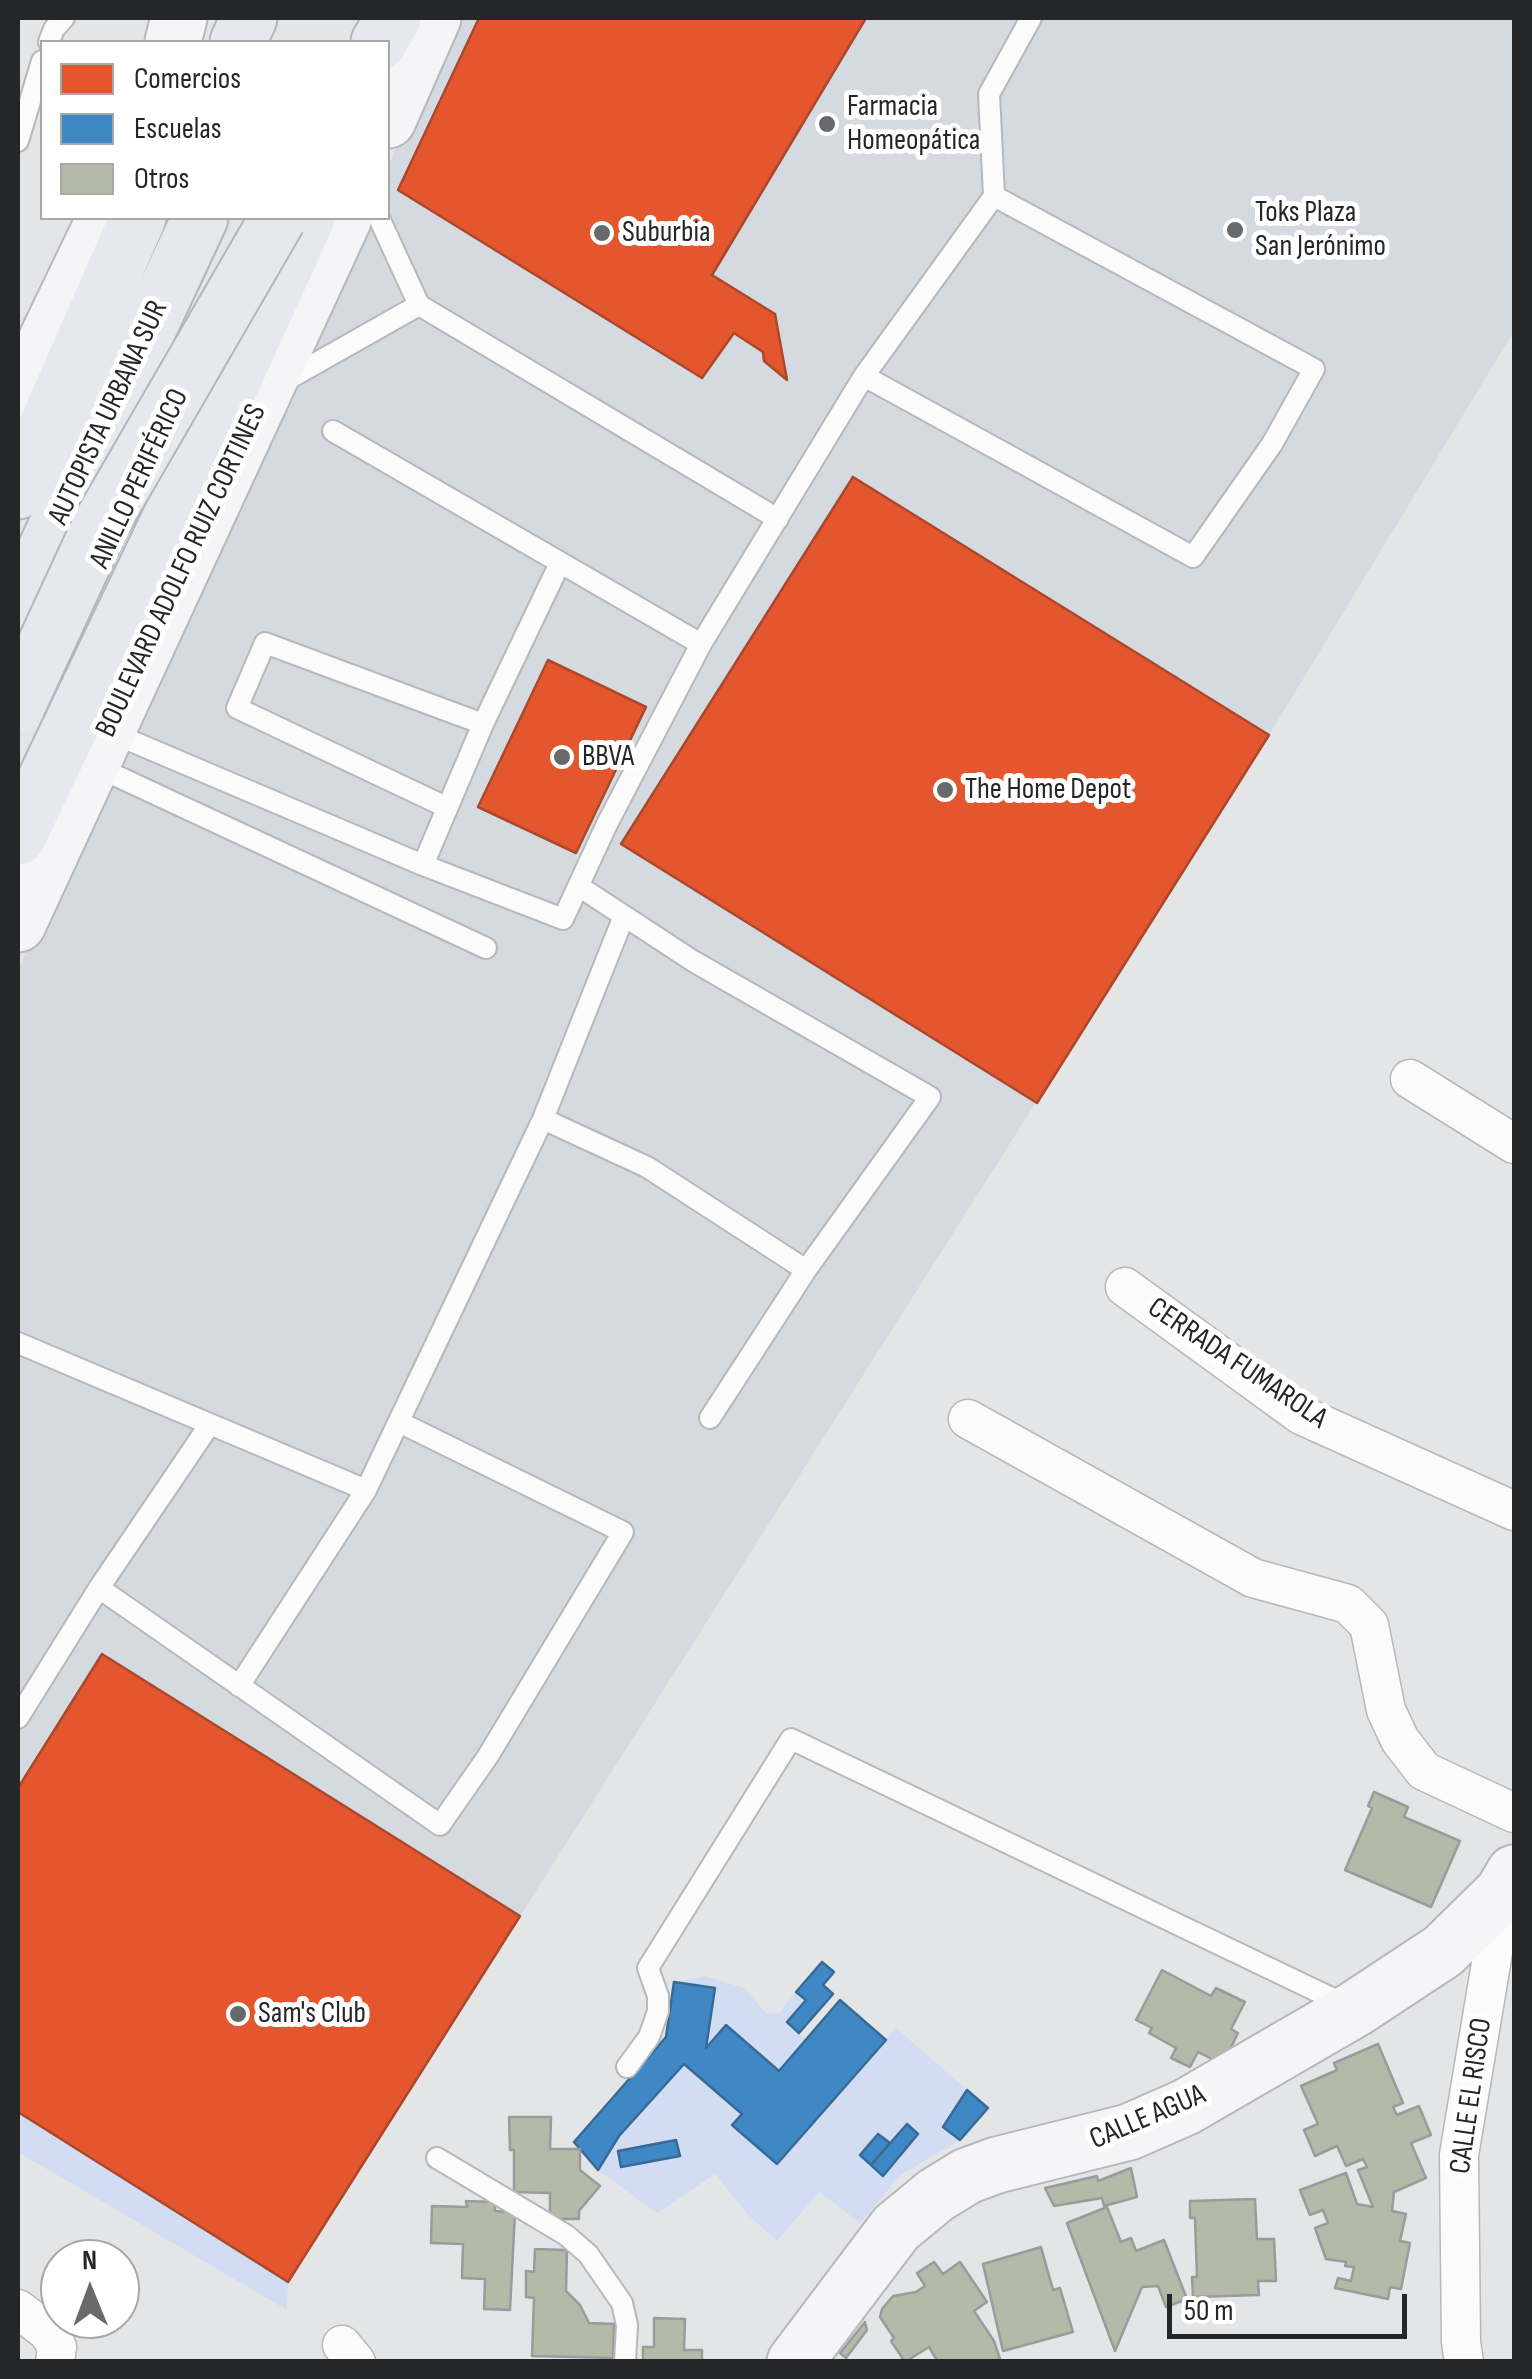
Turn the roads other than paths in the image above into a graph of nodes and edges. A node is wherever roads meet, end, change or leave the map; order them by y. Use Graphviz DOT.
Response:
graph roads {
  1 [pos="64,18"];
  2 [pos="396,18"];
  3 [pos="433,18"];
  4 [pos="1031,18"];
  5 [pos="50,40"];
  6 [pos="380,40"];
  7 [pos="40,68"];
  8 [pos="390,115"];
  9 [pos="18,141"];
  10 [pos="994,196"];
  11 [pos="104,220"];
  12 [pos="137,220"];
  13 [pos="157,220"];
  14 [pos="199,220"];
  15 [pos="261,220"];
  16 [pos="277,220"];
  17 [pos="306,220"];
  18 [pos="343,220"];
  19 [pos="381,220"];
  20 [pos="419,305"];
  21 [pos="864,376"];
  22 [pos="266,392"];
  23 [pos="18,399"];
  24 [pos="333,431"];
  25 [pos="18,492"];
  26 [pos="778,519"];
  27 [pos="18,528"];
  28 [pos="560,562"];
  29 [pos="18,609"];
  30 [pos="701,644"];
  31 [pos="18,704"];
  32 [pos="483,724"];
  33 [pos="18,740"];
  34 [pos="99,747"];
  35 [pos="446,807"];
  36 [pos="18,837"];
  37 [pos="423,865"];
  38 [pos="580,887"];
  39 [pos="624,916"];
  40 [pos="18,924"];
  41 [pos="486,948"];
  42 [pos="1410,1080"];
  43 [pos="542,1119"];
  44 [pos="1514,1144"];
  45 [pos="806,1270"];
  46 [pos="1125,1288"];
  47 [pos="18,1342"];
  48 [pos="710,1418"];
  49 [pos="968,1418"];
  50 [pos="399,1422"];
  51 [pos="210,1424"];
  52 [pos="366,1490"];
  53 [pos="1514,1510"];
  54 [pos="98,1588"];
  55 [pos="240,1686"];
  56 [pos="18,1718"];
  57 [pos="1514,1813"];
  58 [pos="1509,1883"];
  59 [pos="1355,2009"];
  60 [pos="628,2066"];
  61 [pos="437,2158"];
  62 [pos="18,2309"];
  63 [pos="54,2362"];
  64 [pos="625,2362"];
  65 [pos="795,2362"];
  66 [pos="1464,2362"];
  1 -- 5 [label="lane"];
  2 -- 6 [label="highway"];
  3 -- 8 [label="main road"];
  4 -- 10 [label="lane"];
  7 -- 9 [label="lane"];
  10 -- 21 [label="lane"];
  10 -- 21 [label="lane"];
  11 -- 23 [label="main road"];
  12 -- 25 [label="highway"];
  13 -- 27 [label="highway"];
  14 -- 29 [label="highway, AUTOPISTA URBANA SUR"];
  15 -- 33 [label="highway, ANILLO PERIFÉRICO"];
  16 -- 31 [label="highway, AUTOPISTA URBANA SUR, bridge"];
  17 -- 36 [label="highway"];
  18 -- 22 [label="main road, BOULEVARD ADOLFO RUIZ CORTINES"];
  19 -- 20 [label="lane"];
  20 -- 22 [label="lane"];
  20 -- 26 [label="lane"];
  21 -- 26 [label="lane"];
  22 -- 34 [label="main road, BOULEVARD ADOLFO RUIZ CORTINES"];
  24 -- 28 [label="lane"];
  26 -- 30 [label="lane"];
  28 -- 30 [label="lane"];
  28 -- 32 [label="lane"];
  30 -- 38 [label="lane"];
  32 -- 35 [label="lane"];
  32 -- 35 [label="lane"];
  34 -- 37 [label="lane"];
  34 -- 40 [label="main road, BOULEVARD ADOLFO RUIZ CORTINES"];
  34 -- 41 [label="lane"];
  35 -- 37 [label="lane"];
  37 -- 38 [label="lane"];
  38 -- 39 [label="lane"];
  39 -- 43 [label="lane"];
  39 -- 45 [label="lane"];
  42 -- 44 [label="street"];
  43 -- 45 [label="lane"];
  43 -- 50 [label="lane"];
  45 -- 48 [label="lane"];
  46 -- 53 [label="street, CERRADA FUMAROLA"];
  47 -- 51 [label="lane"];
  49 -- 57 [label="street"];
  50 -- 52 [label="lane"];
  50 -- 55 [label="lane"];
  51 -- 52 [label="lane"];
  51 -- 54 [label="lane"];
  52 -- 55 [label="lane"];
  54 -- 55 [label="lane"];
  54 -- 56 [label="lane"];
  58 -- 59 [label="main road, CALLE AGUA"];
  58 -- 66 [label="street, CALLE EL RISCO"];
  59 -- 60 [label="lane"];
  59 -- 65 [label="main road, CALLE AGUA"];
  61 -- 64 [label="lane"];
  62 -- 63 [label="street"];
}
